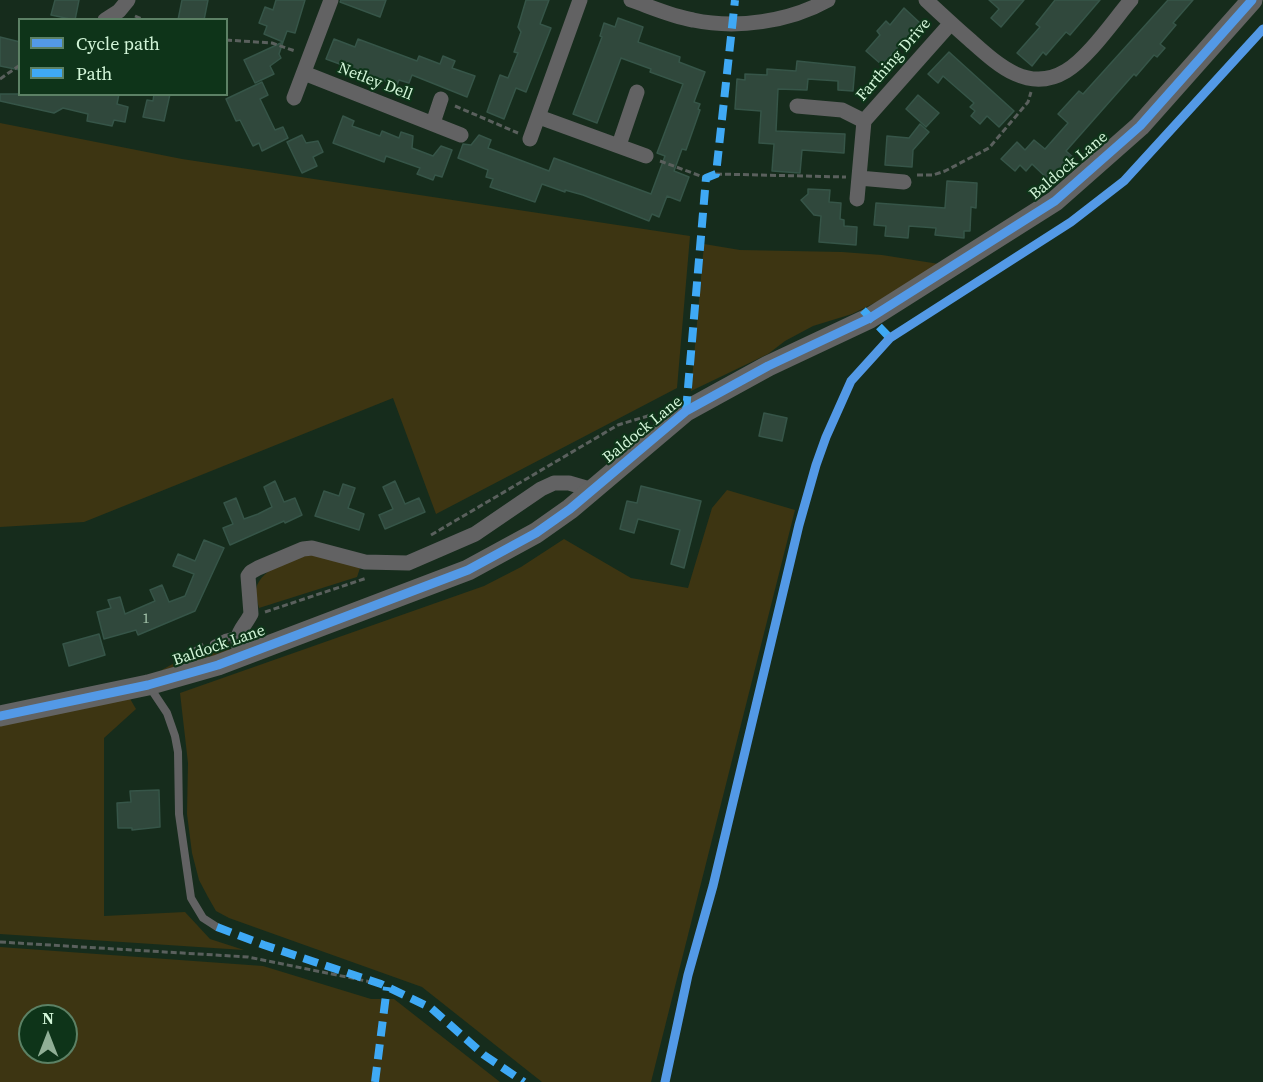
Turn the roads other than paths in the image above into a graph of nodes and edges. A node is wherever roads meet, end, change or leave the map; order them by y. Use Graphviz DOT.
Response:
graph roads {
  1 [pos="128,0"];
  2 [pos="331,0"];
  3 [pos="580,0"];
  4 [pos="632,0"];
  5 [pos="828,0"];
  6 [pos="926,0"];
  7 [pos="1131,0"];
  8 [pos="1252,0"];
  9 [pos="108,18"];
  10 [pos="951,23"];
  11 [pos="304,73"];
  12 [pos="637,92"];
  13 [pos="294,98"];
  14 [pos="441,99"];
  15 [pos="797,106"];
  16 [pos="539,117"];
  17 [pos="864,122"];
  18 [pos="433,123"];
  19 [pos="461,135"];
  20 [pos="530,139"];
  21 [pos="619,145"];
  22 [pos="646,156"];
  23 [pos="859,178"];
  24 [pos="904,182"];
  25 [pos="857,199"];
  26 [pos="593,490"];
  27 [pos="212,642"];
  28 [pos="240,646"];
  29 [pos="148,685"];
  30 [pos="0,716"];
  31 [pos="217,927"];
  1 -- 9 [label="street"];
  2 -- 11 [label="street"];
  3 -- 16 [label="street"];
  4 -- 5 [label="street"];
  6 -- 10 [label="street, Farthing Drive"];
  7 -- 10 [label="street, Farthing Drive"];
  8 -- 26 [label="street, Baldock Lane"];
  10 -- 17 [label="street, Farthing Drive"];
  11 -- 13 [label="street"];
  11 -- 18 [label="street, Netley Dell"];
  12 -- 21 [label="street"];
  14 -- 18 [label="street"];
  15 -- 17 [label="street, Farthing Drive"];
  16 -- 20 [label="street"];
  16 -- 21 [label="street"];
  17 -- 23 [label="street, Farthing Drive"];
  18 -- 19 [label="street, Netley Dell"];
  21 -- 22 [label="street"];
  23 -- 24 [label="street"];
  23 -- 25 [label="street, Farthing Drive"];
  26 -- 28 [label="street, Baldock Lane"];
  26 -- 28 [label="street, Baldock Lane"];
  27 -- 28 [label="lane"];
  28 -- 29 [label="street, Baldock Lane"];
  29 -- 30 [label="street, Baldock Lane"];
  29 -- 31 [label="lane"];
}
